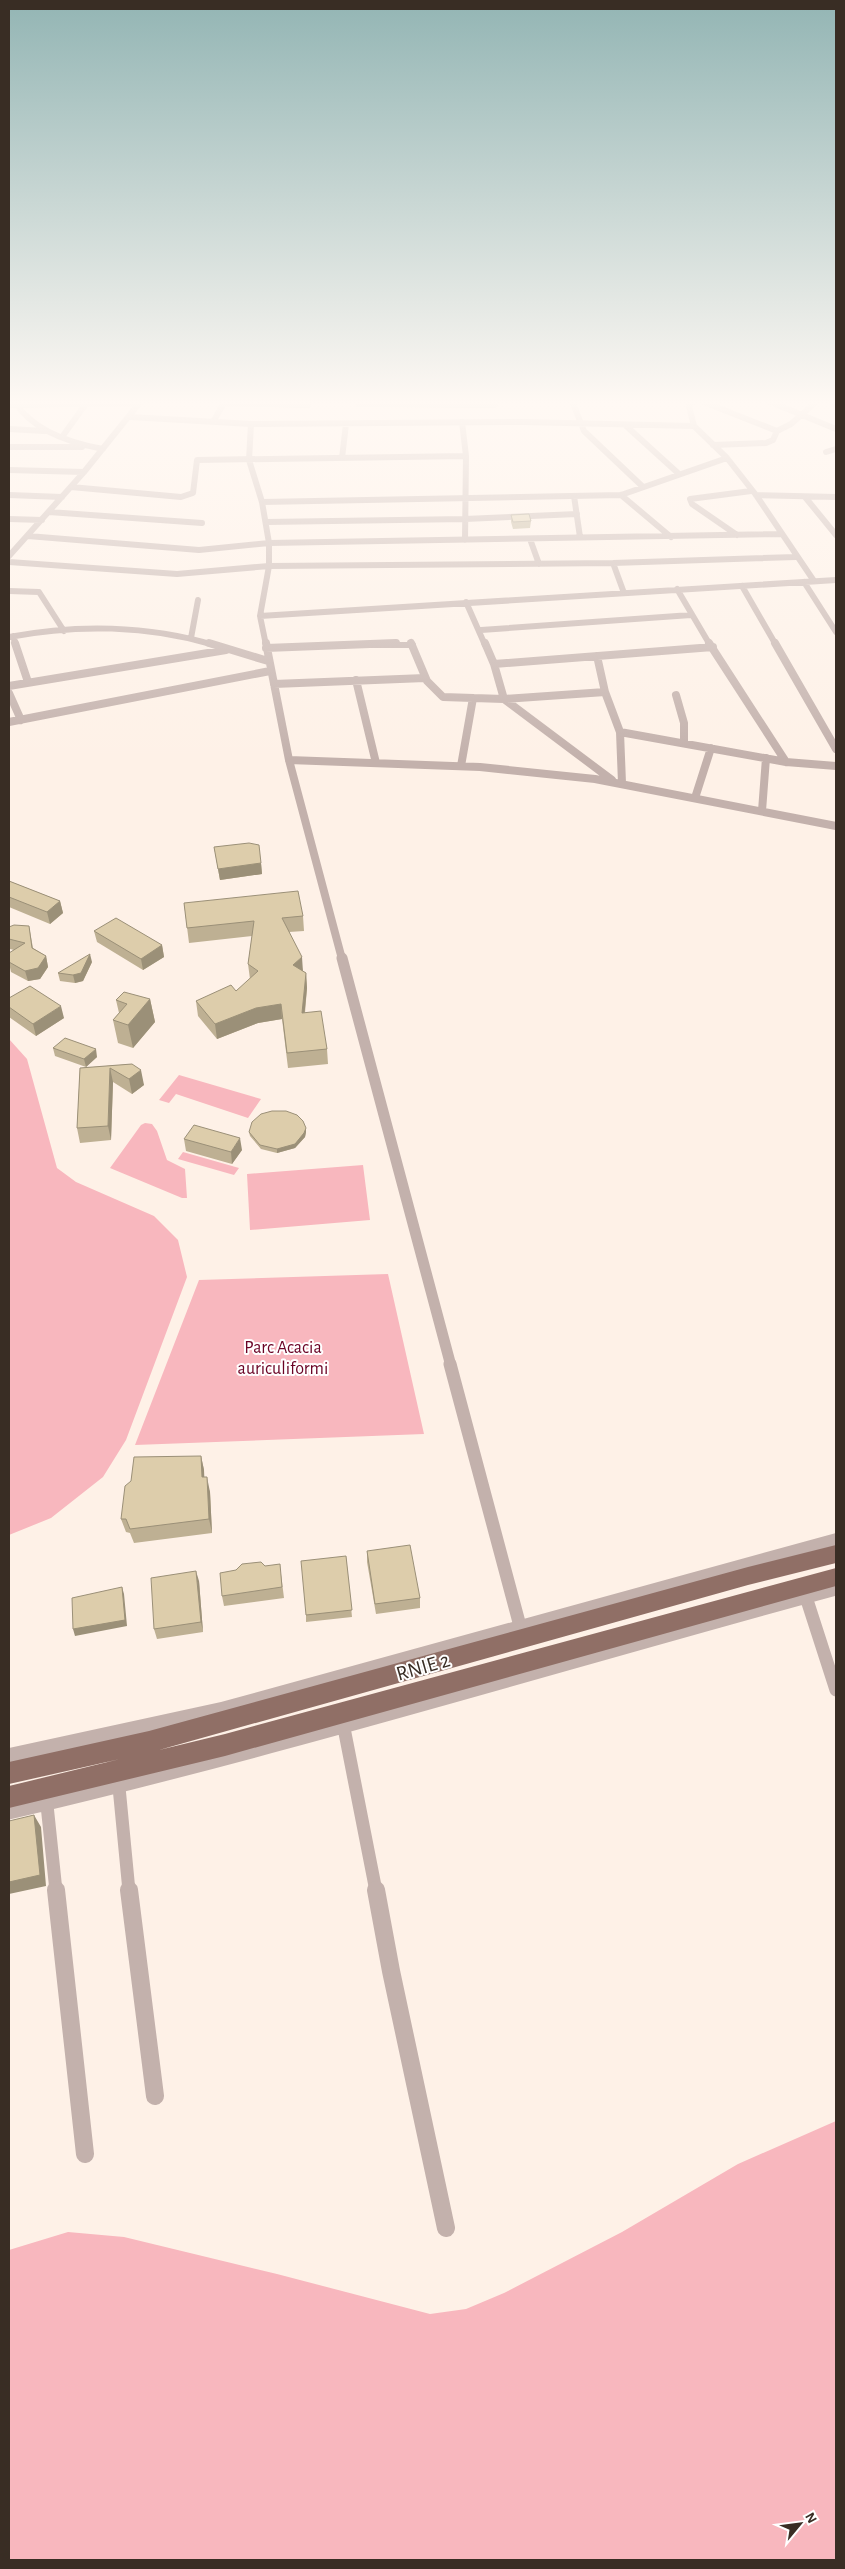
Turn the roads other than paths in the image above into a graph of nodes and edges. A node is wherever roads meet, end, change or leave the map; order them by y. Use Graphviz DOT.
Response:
graph roads {
  1 [pos="41,521"];
  2 [pos="173,521"];
  3 [pos="339,521"];
  4 [pos="464,521"];
  5 [pos="578,521"];
  6 [pos="652,521"];
  7 [pos="716,521"];
  8 [pos="773,521"];
  9 [pos="824,521"];
  10 [pos="266,522"];
  11 [pos="202,523"];
  12 [pos="782,534"];
  13 [pos="736,535"];
  14 [pos="836,535"];
  15 [pos="28,536"];
  16 [pos="580,537"];
  17 [pos="671,537"];
  18 [pos="530,539"];
  19 [pos="465,540"];
  20 [pos="269,543"];
  21 [pos="9,556"];
  22 [pos="796,557"];
  23 [pos="9,562"];
  24 [pos="613,563"];
  25 [pos="540,564"];
  26 [pos="269,566"];
  27 [pos="836,580"];
  28 [pos="814,581"];
  29 [pos="804,582"];
  30 [pos="742,586"];
  31 [pos="677,589"];
  32 [pos="9,591"];
  33 [pos="624,593"];
  34 [pos="198,600"];
  35 [pos="466,602"];
  36 [pos="260,616"];
  37 [pos="691,616"];
  38 [pos="481,630"];
  39 [pos="64,631"];
  40 [pos="836,632"];
  41 [pos="11,636"];
  42 [pos="191,638"];
  43 [pos="713,647"];
  44 [pos="232,648"];
  45 [pos="266,648"];
  46 [pos="596,656"];
  47 [pos="268,661"];
  48 [pos="494,664"];
  49 [pos="270,671"];
  50 [pos="425,678"];
  51 [pos="356,680"];
  52 [pos="28,682"];
  53 [pos="274,684"];
  54 [pos="9,686"];
  55 [pos="606,692"];
  56 [pos="9,693"];
  57 [pos="676,695"];
  58 [pos="473,698"];
  59 [pos="504,699"];
  60 [pos="21,720"];
  61 [pos="9,722"];
  62 [pos="620,732"];
  63 [pos="684,744"];
  64 [pos="710,748"];
  65 [pos="836,748"];
  66 [pos="766,758"];
  67 [pos="289,760"];
  68 [pos="786,762"];
  69 [pos="376,763"];
  70 [pos="461,766"];
  71 [pos="836,766"];
  72 [pos="618,782"];
  73 [pos="695,798"];
  74 [pos="762,811"];
  75 [pos="836,826"];
  76 [pos="836,1540"];
  77 [pos="836,1554"];
  78 [pos="836,1577"];
  79 [pos="836,1589"];
  80 [pos="806,1597"];
  81 [pos="520,1626"];
  82 [pos="836,1690"];
  83 [pos="344,1728"];
  84 [pos="9,1757"];
  85 [pos="9,1774"];
  86 [pos="119,1787"];
  87 [pos="9,1797"];
  88 [pos="47,1805"];
  89 [pos="9,1813"];
  90 [pos="155,2096"];
  91 [pos="85,2154"];
  92 [pos="446,2228"];
  1 -- 15 [label="street"];
  2 -- 11 [label="street"];
  3 -- 10 [label="street"];
  4 -- 19 [label="street"];
  5 -- 16 [label="street"];
  6 -- 17 [label="street"];
  7 -- 13 [label="street"];
  8 -- 12 [label="street"];
  9 -- 14 [label="street"];
  10 -- 20 [label="street"];
  12 -- 13 [label="street"];
  12 -- 22 [label="street"];
  13 -- 17 [label="street"];
  15 -- 20 [label="street"];
  15 -- 21 [label="street"];
  16 -- 17 [label="street"];
  16 -- 18 [label="street"];
  18 -- 19 [label="street"];
  18 -- 25 [label="street"];
  19 -- 20 [label="street"];
  20 -- 26 [label="street"];
  22 -- 24 [label="street"];
  22 -- 28 [label="street"];
  23 -- 26 [label="street"];
  24 -- 25 [label="street"];
  24 -- 33 [label="street"];
  25 -- 26 [label="street"];
  26 -- 36 [label="street"];
  27 -- 28 [label="street"];
  28 -- 29 [label="street"];
  29 -- 30 [label="street"];
  29 -- 40 [label="street"];
  30 -- 31 [label="street"];
  30 -- 65 [label="street"];
  31 -- 33 [label="street"];
  31 -- 37 [label="street"];
  32 -- 39 [label="street"];
  33 -- 35 [label="street"];
  34 -- 42 [label="street"];
  35 -- 36 [label="street"];
  35 -- 38 [label="street"];
  36 -- 45 [label="street"];
  37 -- 38 [label="street"];
  37 -- 43 [label="street"];
  38 -- 48 [label="street"];
  39 -- 41 [label="street"];
  39 -- 42 [label="street"];
  41 -- 52 [label="street"];
  42 -- 44 [label="street"];
  43 -- 46 [label="street"];
  43 -- 68 [label="street"];
  44 -- 47 [label="street"];
  44 -- 52 [label="street"];
  45 -- 47 [label="street"];
  45 -- 50 [label="street"];
  46 -- 48 [label="street"];
  46 -- 55 [label="street"];
  47 -- 49 [label="street"];
  48 -- 59 [label="street"];
  49 -- 53 [label="street"];
  49 -- 60 [label="street"];
  50 -- 51 [label="street"];
  50 -- 58 [label="street"];
  51 -- 53 [label="street"];
  51 -- 69 [label="street"];
  52 -- 54 [label="street"];
  53 -- 67 [label="street"];
  55 -- 59 [label="street"];
  55 -- 62 [label="street"];
  56 -- 60 [label="street"];
  57 -- 63 [label="street"];
  58 -- 59 [label="street"];
  58 -- 70 [label="street"];
  59 -- 72 [label="street"];
  60 -- 61 [label="street"];
  62 -- 63 [label="street"];
  62 -- 72 [label="street"];
  63 -- 64 [label="street"];
  64 -- 66 [label="street"];
  64 -- 73 [label="street"];
  66 -- 68 [label="street"];
  66 -- 74 [label="street"];
  67 -- 69 [label="street"];
  67 -- 81 [label="street"];
  68 -- 71 [label="street"];
  69 -- 70 [label="street"];
  70 -- 72 [label="street"];
  72 -- 73 [label="street"];
  73 -- 74 [label="street"];
  74 -- 75 [label="street"];
  76 -- 81 [label="street"];
  77 -- 85 [label="highway, RNIE 2 / RNIE 2"];
  78 -- 87 [label="highway, RNIE 2 / RNIE 2"];
  79 -- 80 [label="street"];
  80 -- 82 [label="street"];
  80 -- 83 [label="street"];
  81 -- 84 [label="street"];
  83 -- 86 [label="street"];
  83 -- 92 [label="street"];
  86 -- 88 [label="street"];
  86 -- 90 [label="street"];
  88 -- 89 [label="street"];
  88 -- 91 [label="street"];
}
